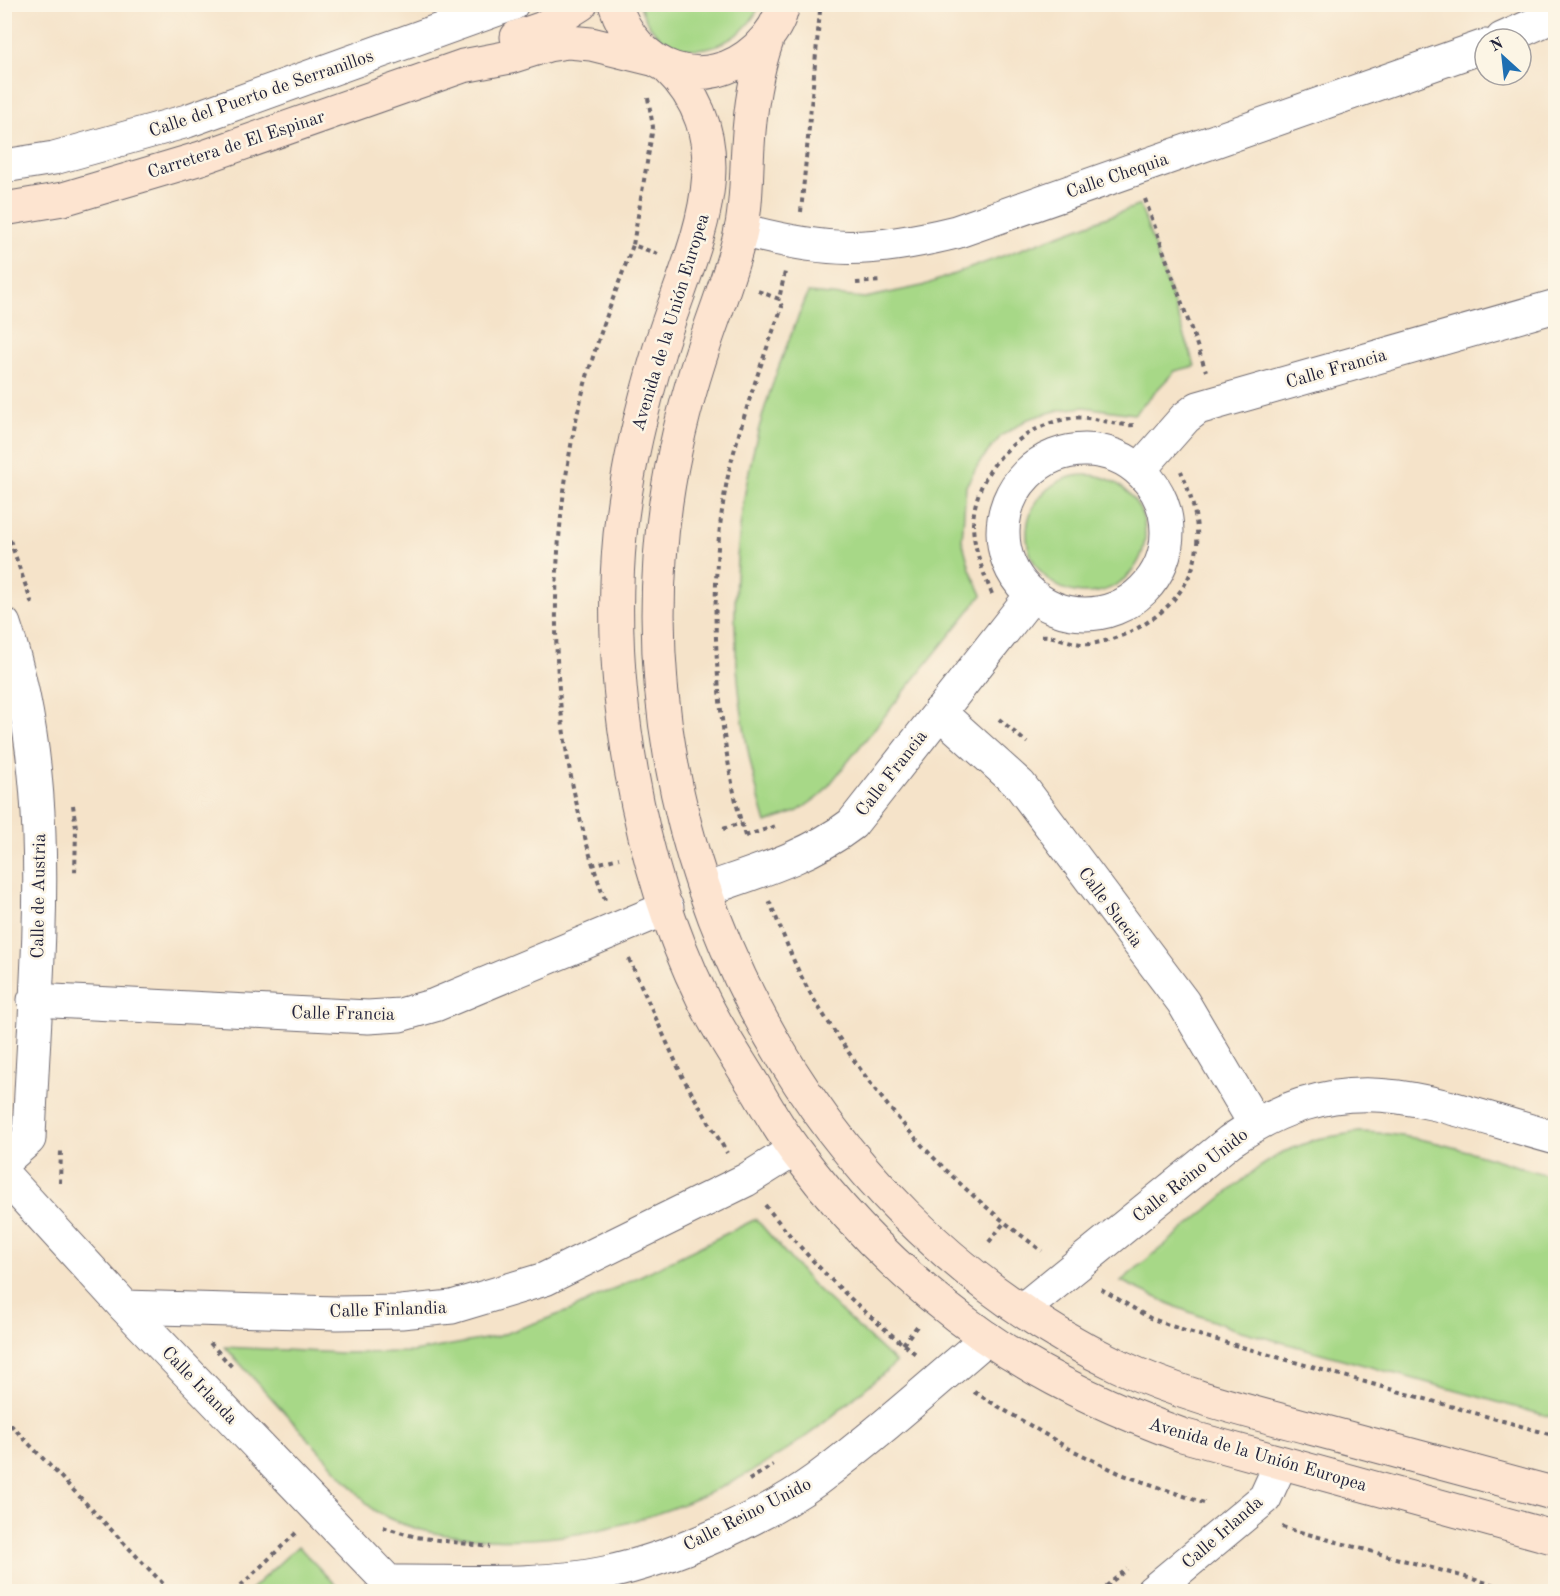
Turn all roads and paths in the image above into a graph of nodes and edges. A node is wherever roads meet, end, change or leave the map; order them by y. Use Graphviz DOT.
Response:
graph roads {
  1 [pos="512,4"];
  2 [pos="581,4"];
  3 [pos="615,4"];
  4 [pos="823,4"];
  5 [pos="784,6"];
  6 [pos="1556,15"];
  7 [pos="1529,27"];
  8 [pos="766,40"];
  9 [pos="1473,50"];
  10 [pos="463,66"];
  11 [pos="655,71"];
  12 [pos="4,166"];
  13 [pos="1145,197"];
  14 [pos="4,209"];
  15 [pos="801,210"];
  16 [pos="812,211"];
  17 [pos="799,218"];
  18 [pos="741,230"];
  19 [pos="633,245"];
  20 [pos="661,255"];
  21 [pos="786,266"];
  22 [pos="746,287"];
  23 [pos="779,298"];
  24 [pos="1556,306"];
  25 [pos="1217,368"];
  26 [pos="1206,371"];
  27 [pos="1194,375"];
  28 [pos="1142,418"];
  29 [pos="1187,464"];
  30 [pos="1140,469"];
  31 [pos="4,523"];
  32 [pos="992,596"];
  33 [pos="1031,596"];
  34 [pos="35,611"];
  35 [pos="4,624"];
  36 [pos="1038,641"];
  37 [pos="939,712"];
  38 [pos="71,793"];
  39 [pos="741,823"];
  40 [pos="786,823"];
  41 [pos="721,830"];
  42 [pos="745,836"];
  43 [pos="748,845"];
  44 [pos="629,856"];
  45 [pos="592,865"];
  46 [pos="75,878"];
  47 [pos="705,890"];
  48 [pos="766,895"];
  49 [pos="604,897"];
  50 [pos="780,897"];
  51 [pos="769,901"];
  52 [pos="593,902"];
  53 [pos="606,905"];
  54 [pos="667,908"];
  55 [pos="625,951"];
  56 [pos="34,1000"];
  57 [pos="1255,1124"];
  58 [pos="1556,1138"];
  59 [pos="794,1150"];
  60 [pos="727,1153"];
  61 [pos="717,1158"];
  62 [pos="731,1159"];
  63 [pos="4,1161"];
  64 [pos="4,1175"];
  65 [pos="52,1183"];
  66 [pos="67,1191"];
  67 [pos="761,1200"];
  68 [pos="1004,1223"];
  69 [pos="987,1244"];
  70 [pos="1049,1257"];
  71 [pos="1109,1281"];
  72 [pos="1094,1285"];
  73 [pos="1100,1289"];
  74 [pos="125,1306"];
  75 [pos="1022,1310"];
  76 [pos="922,1320"];
  77 [pos="987,1338"];
  78 [pos="201,1342"];
  79 [pos="903,1344"];
  80 [pos="916,1354"];
  81 [pos="923,1359"];
  82 [pos="907,1361"];
  83 [pos="241,1377"];
  84 [pos="966,1388"];
  85 [pos="4,1418"];
  86 [pos="1556,1436"];
  87 [pos="779,1462"];
  88 [pos="1281,1463"];
  89 [pos="745,1482"];
  90 [pos="1556,1494"];
  91 [pos="1211,1509"];
  92 [pos="375,1521"];
  93 [pos="1273,1525"];
  94 [pos="296,1533"];
  95 [pos="1556,1538"];
  96 [pos="502,1548"];
  97 [pos="393,1587"];
  98 [pos="171,1592"];
  99 [pos="234,1592"];
  100 [pos="1152,1592"];
  101 [pos="1520,1592"];
  1 -- 12 [label="street, Calle del Puerto de Serranillos"];
  2 -- 10 [label="main road, Carretera de El Espinar"];
  3 -- 11 [label="main road, Avenida de la Unión Europea"];
  4 -- 15 [label="path"];
  5 -- 8 [label="main road"];
  6 -- 7 [label="street"];
  8 -- 11 [label="main road, Carretera de El Espinar"];
  8 -- 18 [label="main road"];
  9 -- 18 [label="street, Calle Chequia"];
  10 -- 11 [label="main road, Carretera de El Espinar"];
  10 -- 14 [label="main road, Carretera de El Espinar"];
  11 -- 19 [label="path"];
  11 -- 54 [label="main road, Avenida de la Unión Europea"];
  13 -- 26 [label="path"];
  15 -- 16 [label="path"];
  15 -- 17 [label="path"];
  18 -- 47 [label="main road"];
  19 -- 20 [label="path"];
  19 -- 45 [label="path"];
  21 -- 23 [label="path"];
  22 -- 23 [label="path"];
  23 -- 39 [label="path"];
  24 -- 30 [label="street, Calle Francia"];
  25 -- 26 [label="path"];
  26 -- 27 [label="path"];
  28 -- 32 [label="path"];
  29 -- 36 [label="path"];
  30 -- 33 [label="street"];
  30 -- 33 [label="street"];
  31 -- 34 [label="path"];
  33 -- 37 [label="street, Calle Francia"];
  35 -- 56 [label="street, Calle de Austria"];
  37 -- 47 [label="street, Calle Francia"];
  37 -- 57 [label="street, Calle Suecia"];
  38 -- 46 [label="path"];
  39 -- 41 [label="path"];
  39 -- 42 [label="path"];
  40 -- 42 [label="path"];
  42 -- 43 [label="path"];
  44 -- 45 [label="path"];
  45 -- 49 [label="path"];
  47 -- 75 [label="main road"];
  48 -- 51 [label="path"];
  49 -- 52 [label="path"];
  49 -- 53 [label="path"];
  50 -- 51 [label="path"];
  51 -- 68 [label="path"];
  54 -- 56 [label="street, Calle Francia"];
  54 -- 59 [label="main road, Avenida de la Unión Europea"];
  55 -- 60 [label="path"];
  56 -- 63 [label="street, Calle de Austria"];
  57 -- 58 [label="street, Calle Reino Unido"];
  57 -- 75 [label="street, Calle Reino Unido"];
  59 -- 74 [label="street, Calle Finlandia"];
  59 -- 77 [label="main road, Avenida de la Unión Europea"];
  60 -- 61 [label="path"];
  60 -- 62 [label="path"];
  64 -- 74 [label="street, Calle Irlanda"];
  65 -- 66 [label="path"];
  67 -- 79 [label="path"];
  68 -- 69 [label="path"];
  68 -- 70 [label="path"];
  71 -- 73 [label="path"];
  72 -- 73 [label="path"];
  73 -- 86 [label="path"];
  74 -- 97 [label="street, Calle Irlanda"];
  75 -- 90 [label="main road"];
  76 -- 79 [label="path"];
  77 -- 88 [label="main road, Avenida de la Unión Europea"];
  77 -- 97 [label="street, Calle Reino Unido"];
  78 -- 83 [label="path"];
  79 -- 80 [label="path"];
  80 -- 81 [label="path"];
  80 -- 82 [label="path"];
  84 -- 91 [label="path"];
  85 -- 98 [label="path"];
  87 -- 89 [label="path"];
  88 -- 95 [label="main road, Avenida de la Unión Europea"];
  88 -- 100 [label="street, Calle Irlanda"];
  92 -- 96 [label="path"];
  93 -- 101 [label="path"];
  94 -- 99 [label="path"];
}
